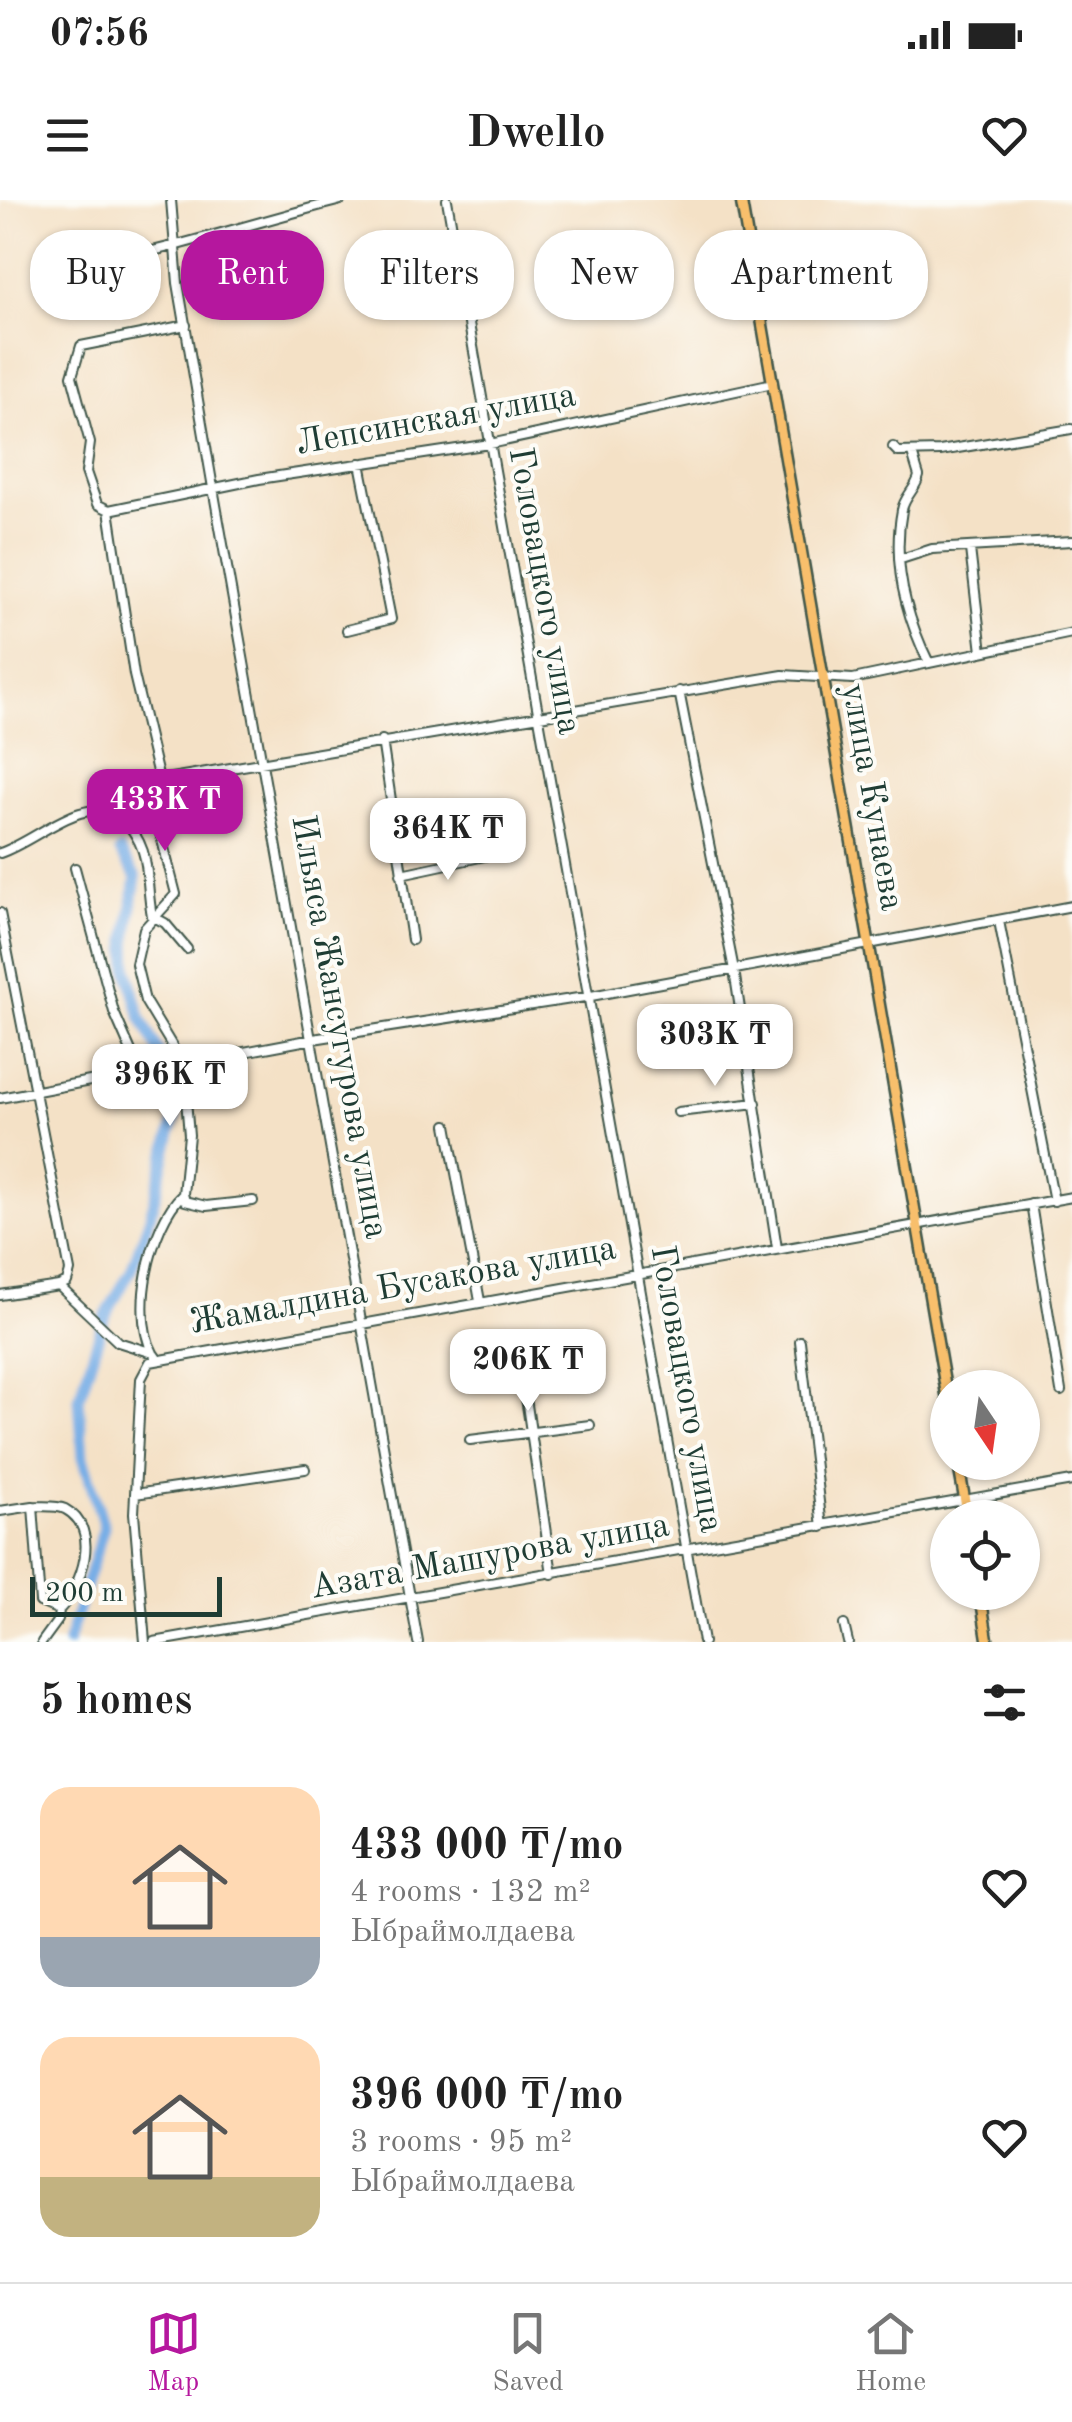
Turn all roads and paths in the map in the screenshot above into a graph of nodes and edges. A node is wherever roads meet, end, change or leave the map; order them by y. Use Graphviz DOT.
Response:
graph roads {
  1 [pos="171,200"];
  2 [pos="340,200"];
  3 [pos="447,200"];
  4 [pos="741,200"];
  5 [pos="174,245"];
  6 [pos="161,248"];
  7 [pos="186,325"];
  8 [pos="773,383"];
  9 [pos="1071,429"];
  10 [pos="490,444"];
  11 [pos="893,447"];
  12 [pos="912,453"];
  13 [pos="360,463"];
  14 [pos="212,488"];
  15 [pos="108,510"];
  16 [pos="1072,540"];
  17 [pos="970,549"];
  18 [pos="901,559"];
  19 [pos="348,630"];
  20 [pos="1072,633"];
  21 [pos="982,652"];
  22 [pos="928,663"];
  23 [pos="823,676"];
  24 [pos="679,691"];
  25 [pos="538,716"];
  26 [pos="382,740"];
  27 [pos="264,761"];
  28 [pos="161,779"];
  29 [pos="121,816"];
  30 [pos="0,853"];
  31 [pos="485,856"];
  32 [pos="75,868"];
  33 [pos="400,874"];
  34 [pos="1072,906"];
  35 [pos="0,913"];
  36 [pos="152,916"];
  37 [pos="999,920"];
  38 [pos="412,940"];
  39 [pos="870,945"];
  40 [pos="187,948"];
  41 [pos="734,970"];
  42 [pos="590,996"];
  43 [pos="313,1038"];
  44 [pos="179,1065"];
  45 [pos="141,1074"];
  46 [pos="36,1091"];
  47 [pos="0,1098"];
  48 [pos="756,1103"];
  49 [pos="678,1112"];
  50 [pos="447,1125"];
  51 [pos="183,1194"];
  52 [pos="1072,1198"];
  53 [pos="252,1201"];
  54 [pos="1054,1201"];
  55 [pos="1030,1204"];
  56 [pos="917,1224"];
  57 [pos="777,1248"];
  58 [pos="638,1272"];
  59 [pos="59,1286"];
  60 [pos="0,1296"];
  61 [pos="480,1301"];
  62 [pos="362,1322"];
  63 [pos="800,1341"];
  64 [pos="156,1356"];
  65 [pos="942,1370"];
  66 [pos="522,1371"];
  67 [pos="1061,1391"];
  68 [pos="590,1426"];
  69 [pos="530,1433"];
  70 [pos="470,1440"];
  71 [pos="305,1468"];
  72 [pos="1072,1481"];
  73 [pos="136,1494"];
  74 [pos="969,1500"];
  75 [pos="32,1506"];
  76 [pos="930,1507"];
  77 [pos="0,1510"];
  78 [pos="822,1527"];
  79 [pos="687,1551"];
  80 [pos="552,1574"];
  81 [pos="410,1600"];
  82 [pos="59,1610"];
  83 [pos="983,1610"];
  84 [pos="844,1625"];
  85 [pos="42,1642"];
  86 [pos="146,1642"];
  87 [pos="154,1642"];
  88 [pos="418,1642"];
  89 [pos="703,1642"];
  90 [pos="848,1642"];
  91 [pos="988,1642"];
  1 -- 5 [label="street, Ильяса Жансугурова улица"];
  2 -- 5 [label="street"];
  3 -- 10 [label="street, Головацкого улица"];
  4 -- 8 [label="main road, улица Кунаева"];
  5 -- 6 [label="street"];
  5 -- 7 [label="street, Ильяса Жансугурова улица"];
  7 -- 14 [label="street, Ильяса Жансугурова улица"];
  7 -- 15 [label="street"];
  8 -- 10 [label="street, Лепсинская улица"];
  8 -- 23 [label="main road, улица Кунаева"];
  9 -- 12 [label="street"];
  10 -- 13 [label="street, Лепсинская улица"];
  10 -- 25 [label="street, Головацкого улица"];
  11 -- 12 [label="street"];
  12 -- 18 [label="street"];
  13 -- 14 [label="street, Лепсинская улица"];
  13 -- 19 [label="street"];
  14 -- 15 [label="street, Лепсинская улица"];
  14 -- 27 [label="street, Ильяса Жансугурова улица"];
  15 -- 28 [label="street"];
  16 -- 17 [label="street"];
  17 -- 18 [label="street"];
  17 -- 21 [label="street"];
  18 -- 22 [label="street"];
  20 -- 21 [label="street"];
  21 -- 22 [label="street"];
  22 -- 23 [label="street"];
  23 -- 24 [label="street"];
  23 -- 39 [label="main road, улица Кунаева"];
  24 -- 25 [label="street"];
  24 -- 41 [label="street"];
  25 -- 26 [label="street"];
  25 -- 42 [label="street, Головацкого улица"];
  26 -- 27 [label="street"];
  26 -- 33 [label="street"];
  27 -- 28 [label="street"];
  27 -- 43 [label="street, Ильяса Жансугурова улица"];
  28 -- 29 [label="street"];
  28 -- 36 [label="street"];
  29 -- 30 [label="street"];
  29 -- 36 [label="street"];
  31 -- 33 [label="street"];
  32 -- 45 [label="street"];
  33 -- 38 [label="street"];
  34 -- 37 [label="street"];
  35 -- 46 [label="street"];
  36 -- 40 [label="street"];
  36 -- 44 [label="street"];
  37 -- 39 [label="street"];
  37 -- 54 [label="street"];
  39 -- 41 [label="street"];
  39 -- 56 [label="main road, улица Кунаева"];
  41 -- 42 [label="street"];
  41 -- 48 [label="street"];
  42 -- 43 [label="street"];
  42 -- 58 [label="street, Головацкого улица"];
  43 -- 44 [label="street"];
  43 -- 62 [label="street, Ильяса Жансугурова улица"];
  44 -- 45 [label="street"];
  44 -- 51 [label="street"];
  45 -- 46 [label="street"];
  46 -- 47 [label="street"];
  46 -- 59 [label="street"];
  48 -- 49 [label="street"];
  48 -- 57 [label="street"];
  50 -- 61 [label="street"];
  51 -- 53 [label="street"];
  51 -- 64 [label="street"];
  52 -- 54 [label="street, Жамалдина Бусакова улица"];
  54 -- 55 [label="street, Жамалдина Бусакова улица"];
  55 -- 56 [label="street, Жамалдина Бусакова улица"];
  55 -- 67 [label="street"];
  56 -- 57 [label="street, Жамалдина Бусакова улица"];
  56 -- 65 [label="main road, улица Кунаева"];
  57 -- 58 [label="street, Жамалдина Бусакова улица"];
  58 -- 61 [label="street, Жамалдина Бусакова улица"];
  58 -- 79 [label="street, Головацкого улица"];
  59 -- 60 [label="street"];
  59 -- 64 [label="street"];
  61 -- 62 [label="street, Жамалдина Бусакова улица"];
  62 -- 64 [label="street, Жамалдина Бусакова улица"];
  62 -- 81 [label="street, Ильяса Жансугурова улица"];
  63 -- 78 [label="street"];
  64 -- 73 [label="street"];
  66 -- 69 [label="street"];
  68 -- 69 [label="street"];
  69 -- 70 [label="street"];
  69 -- 80 [label="street"];
  71 -- 73 [label="street"];
  72 -- 74 [label="street, Азата Машурова улица"];
  73 -- 86 [label="street"];
  75 -- 77 [label="street"];
  75 -- 82 [label="street"];
  75 -- 82 [label="street"];
  76 -- 78 [label="street, Азата Машурова улица"];
  78 -- 79 [label="street, Азата Машурова улица"];
  79 -- 80 [label="street, Азата Машурова улица"];
  79 -- 89 [label="street, Головацкого улица"];
  80 -- 81 [label="street, Азата Машурова улица"];
  81 -- 87 [label="street, Азата Машурова улица"];
  81 -- 88 [label="street, Ильяса Жансугурова улица"];
  82 -- 85 [label="street"];
  83 -- 91 [label="main road"];
  84 -- 90 [label="street"];
}
